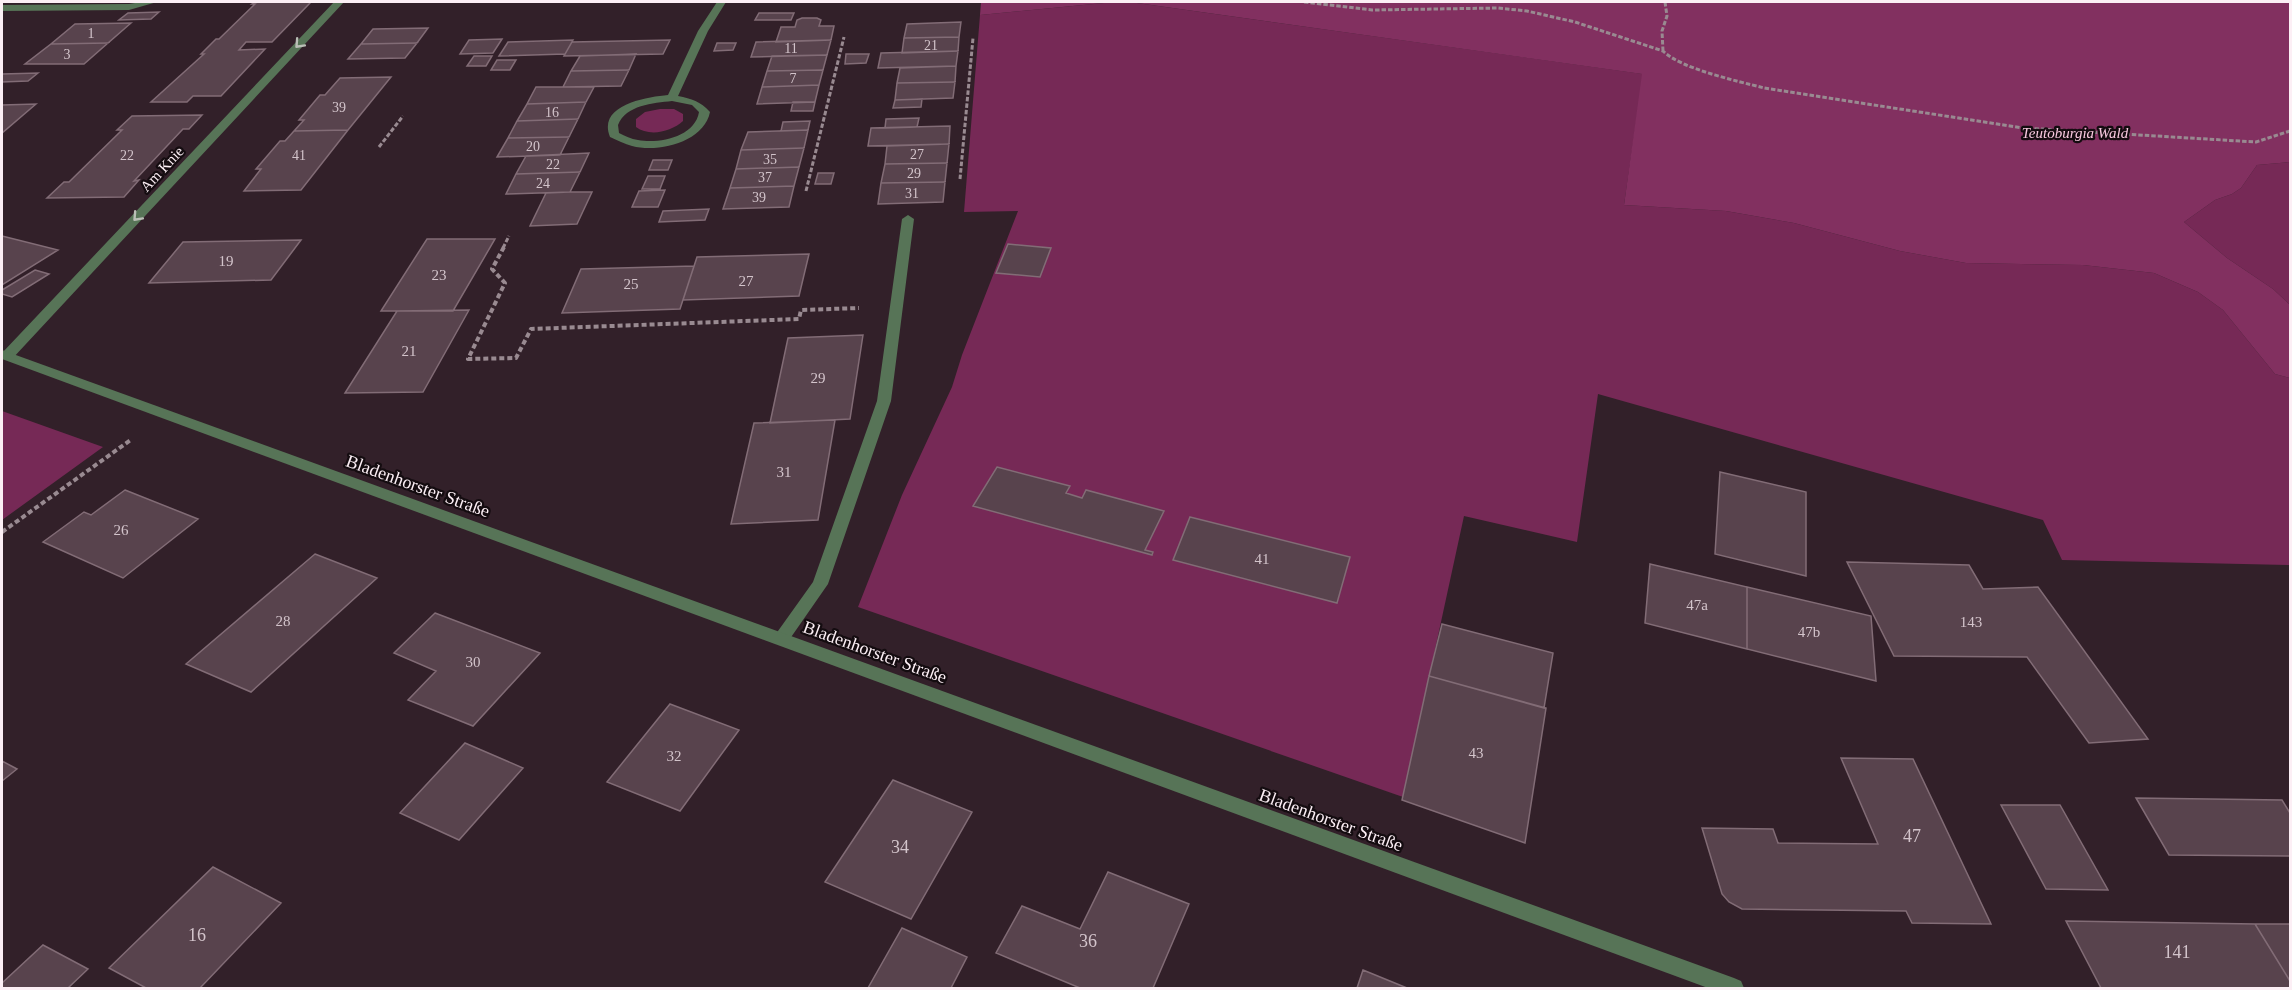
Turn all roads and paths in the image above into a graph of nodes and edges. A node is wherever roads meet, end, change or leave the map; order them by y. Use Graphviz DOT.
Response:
graph roads {
  1 [pos="152,2"];
  2 [pos="339,2"];
  3 [pos="721,2"];
  4 [pos="1304,2"];
  5 [pos="1665,2"];
  6 [pos="2,8"];
  7 [pos="15,8"];
  8 [pos="2,18"];
  9 [pos="844,37"];
  10 [pos="973,38"];
  11 [pos="1663,51"];
  12 [pos="672,98"];
  13 [pos="403,116"];
  14 [pos="2290,131"];
  15 [pos="379,147"];
  16 [pos="960,179"];
  17 [pos="807,191"];
  18 [pos="908,219"];
  19 [pos="509,236"];
  20 [pos="896,307"];
  21 [pos="4,355"];
  22 [pos="165,416"];
  23 [pos="2,532"];
  24 [pos="782,638"];
  25 [pos="1734,988"];
  1 -- 7 [label="street"];
  2 -- 21 [label="street, Am Knie, one-way"];
  3 -- 12 [label="street"];
  4 -- 11 [label="path"];
  5 -- 11 [label="path"];
  6 -- 7 [label="street"];
  7 -- 8 [label="street"];
  9 -- 17 [label="path"];
  10 -- 16 [label="path"];
  11 -- 14 [label="path"];
  12 -- 12 [label="street"];
  13 -- 15 [label="path"];
  18 -- 20 [label="street"];
  19 -- 20 [label="path"];
  20 -- 24 [label="street"];
  21 -- 22 [label="street, Bladenhorster Straße"];
  22 -- 23 [label="path"];
  22 -- 24 [label="street, Bladenhorster Straße"];
  24 -- 25 [label="street, Bladenhorster Straße"];
}
